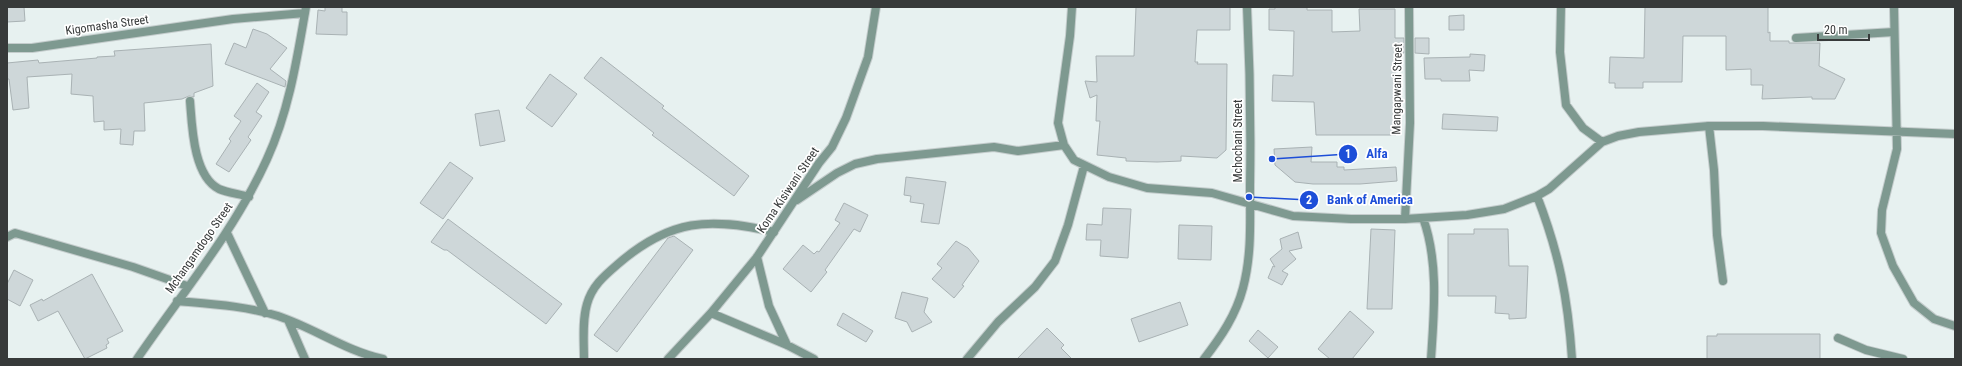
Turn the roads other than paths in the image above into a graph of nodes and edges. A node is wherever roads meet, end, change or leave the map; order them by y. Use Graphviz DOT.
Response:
graph roads {
  1 [pos="313,7"];
  2 [pos="876,7"];
  3 [pos="1072,7"];
  4 [pos="1247,7"];
  5 [pos="1409,7"];
  6 [pos="1561,7"];
  7 [pos="1894,7"];
  8 [pos="305,13"];
  9 [pos="1894,32"];
  10 [pos="1796,38"];
  11 [pos="7,48"];
  12 [pos="190,101"];
  13 [pos="1709,126"];
  14 [pos="1897,130"];
  15 [pos="1955,134"];
  16 [pos="1602,142"];
  17 [pos="1064,145"];
  18 [pos="1084,166"];
  19 [pos="1537,196"];
  20 [pos="249,197"];
  21 [pos="795,202"];
  22 [pos="1250,204"];
  23 [pos="1423,218"];
  24 [pos="1405,219"];
  25 [pos="16,232"];
  26 [pos="774,232"];
  27 [pos="227,233"];
  28 [pos="7,237"];
  29 [pos="7,242"];
  30 [pos="757,257"];
  31 [pos="1723,281"];
  32 [pos="187,286"];
  33 [pos="177,301"];
  34 [pos="711,312"];
  35 [pos="265,313"];
  36 [pos="288,320"];
  37 [pos="1955,326"];
  38 [pos="1838,338"];
  39 [pos="787,345"];
  40 [pos="137,359"];
  41 [pos="305,359"];
  42 [pos="383,359"];
  43 [pos="584,359"];
  44 [pos="668,359"];
  45 [pos="814,359"];
  46 [pos="967,359"];
  47 [pos="1204,359"];
  48 [pos="1431,359"];
  49 [pos="1572,359"];
  50 [pos="1903,359"];
  1 -- 8 [label="street"];
  2 -- 21 [label="street, Koma Kisiwani Street"];
  3 -- 17 [label="street"];
  4 -- 22 [label="street, Mchochani Street"];
  5 -- 24 [label="street, Mangapwani Street"];
  6 -- 16 [label="street"];
  7 -- 9 [label="street"];
  8 -- 11 [label="street, Kigomasha Street"];
  8 -- 20 [label="street, Mchangamdogo Street"];
  9 -- 10 [label="street"];
  9 -- 14 [label="street"];
  12 -- 20 [label="street"];
  13 -- 14 [label="street"];
  13 -- 16 [label="street"];
  13 -- 31 [label="street"];
  14 -- 15 [label="street"];
  14 -- 37 [label="street"];
  16 -- 19 [label="street"];
  17 -- 18 [label="street"];
  17 -- 21 [label="street"];
  18 -- 22 [label="street"];
  18 -- 46 [label="street"];
  19 -- 23 [label="street"];
  19 -- 49 [label="street"];
  20 -- 27 [label="street, Mchangamdogo Street"];
  21 -- 26 [label="street, Koma Kisiwani Street"];
  22 -- 24 [label="street"];
  22 -- 47 [label="street, Mchochani Street"];
  23 -- 24 [label="street"];
  23 -- 48 [label="street"];
  25 -- 28 [label="street"];
  25 -- 29 [label="street"];
  25 -- 32 [label="street"];
  26 -- 30 [label="street, Koma Kisiwani Street"];
  26 -- 43 [label="street"];
  27 -- 32 [label="street, Mchangamdogo Street"];
  27 -- 35 [label="street"];
  30 -- 34 [label="street, Koma Kisiwani Street"];
  30 -- 39 [label="street"];
  32 -- 33 [label="street, Mchangamdogo Street"];
  33 -- 35 [label="street"];
  33 -- 40 [label="street, Mchangamdogo Street"];
  34 -- 39 [label="street"];
  34 -- 44 [label="street, Koma Kisiwani Street"];
  35 -- 36 [label="street"];
  36 -- 41 [label="street"];
  36 -- 42 [label="street"];
  38 -- 50 [label="street"];
  39 -- 45 [label="street"];
}
